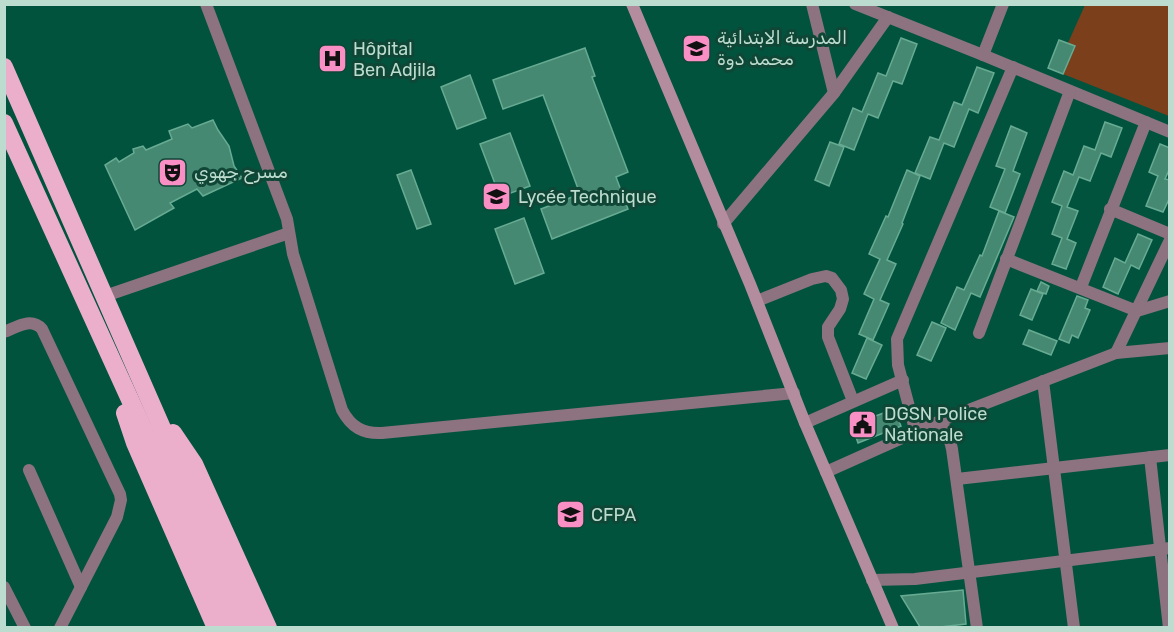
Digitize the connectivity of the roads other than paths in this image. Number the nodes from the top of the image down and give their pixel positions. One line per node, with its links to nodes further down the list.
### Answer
1 (206, 4): 17 (street)
2 (632, 4): 16 (street)
3 (812, 4): 11 (street)
4 (855, 4): 6 (street)
5 (1003, 4): 7 (street)
6 (888, 17): 7 (street); 11 (street)
7 (983, 55): 9 (street)
8 (4, 67): 23 (highway)
9 (1013, 68): 10 (street); 32 (street)
10 (1070, 91): 12 (street); 21 (street)
11 (834, 93): 16 (street)
12 (1146, 122): 14 (street); 15 (street)
13 (4, 123): 31 (highway)
14 (1170, 132)
15 (1110, 209): 18 (street); 22 (street)
16 (723, 224): 24 (street)
17 (289, 233): 23 (street); 34 (street)
18 (1170, 234)
19 (1170, 240): 20 (street)
20 (1166, 254): 26 (street)
21 (1006, 259): 22 (street); 28 (street)
22 (1081, 287): 26 (street)
23 (105, 296): 35 (highway)
24 (757, 301): 34 (street); 36 (street)
25 (1170, 301): 26 (street)
26 (1137, 311): 30 (street)
27 (4, 332): 51 (street)
28 (979, 333)
29 (1170, 348): 30 (street)
30 (1116, 353): 33 (street)
31 (116, 370): 54 (highway); 55 (highway)
32 (903, 380): 36 (street); 39 (street)
33 (1043, 381): 37 (street); 42 (street)
34 (794, 393): 38 (street)
35 (147, 394): 56 (highway); 57 (highway)
36 (853, 401): 38 (street)
37 (940, 421): 39 (street); 45 (street)
38 (805, 423): 44 (street)
39 (916, 433): 44 (street)
40 (1170, 455): 41 (street)
41 (1150, 457): 42 (street); 46 (street)
42 (1053, 467): 45 (street); 47 (street)
43 (29, 470): 51 (street)
44 (826, 472): 49 (street)
45 (957, 479): 48 (street)
46 (1165, 549): 47 (street); 61 (street)
47 (1066, 562): 48 (street); 60 (street)
48 (970, 573): 49 (street); 59 (street)
49 (872, 580): 58 (street)
50 (4, 587): 52 (street)
51 (81, 587): 53 (street)
52 (25, 627)
53 (60, 627)
54 (216, 627)
55 (234, 627)
56 (253, 627)
57 (268, 627)
58 (893, 627)
59 (977, 627)
60 (1074, 627)
61 (1169, 627)

